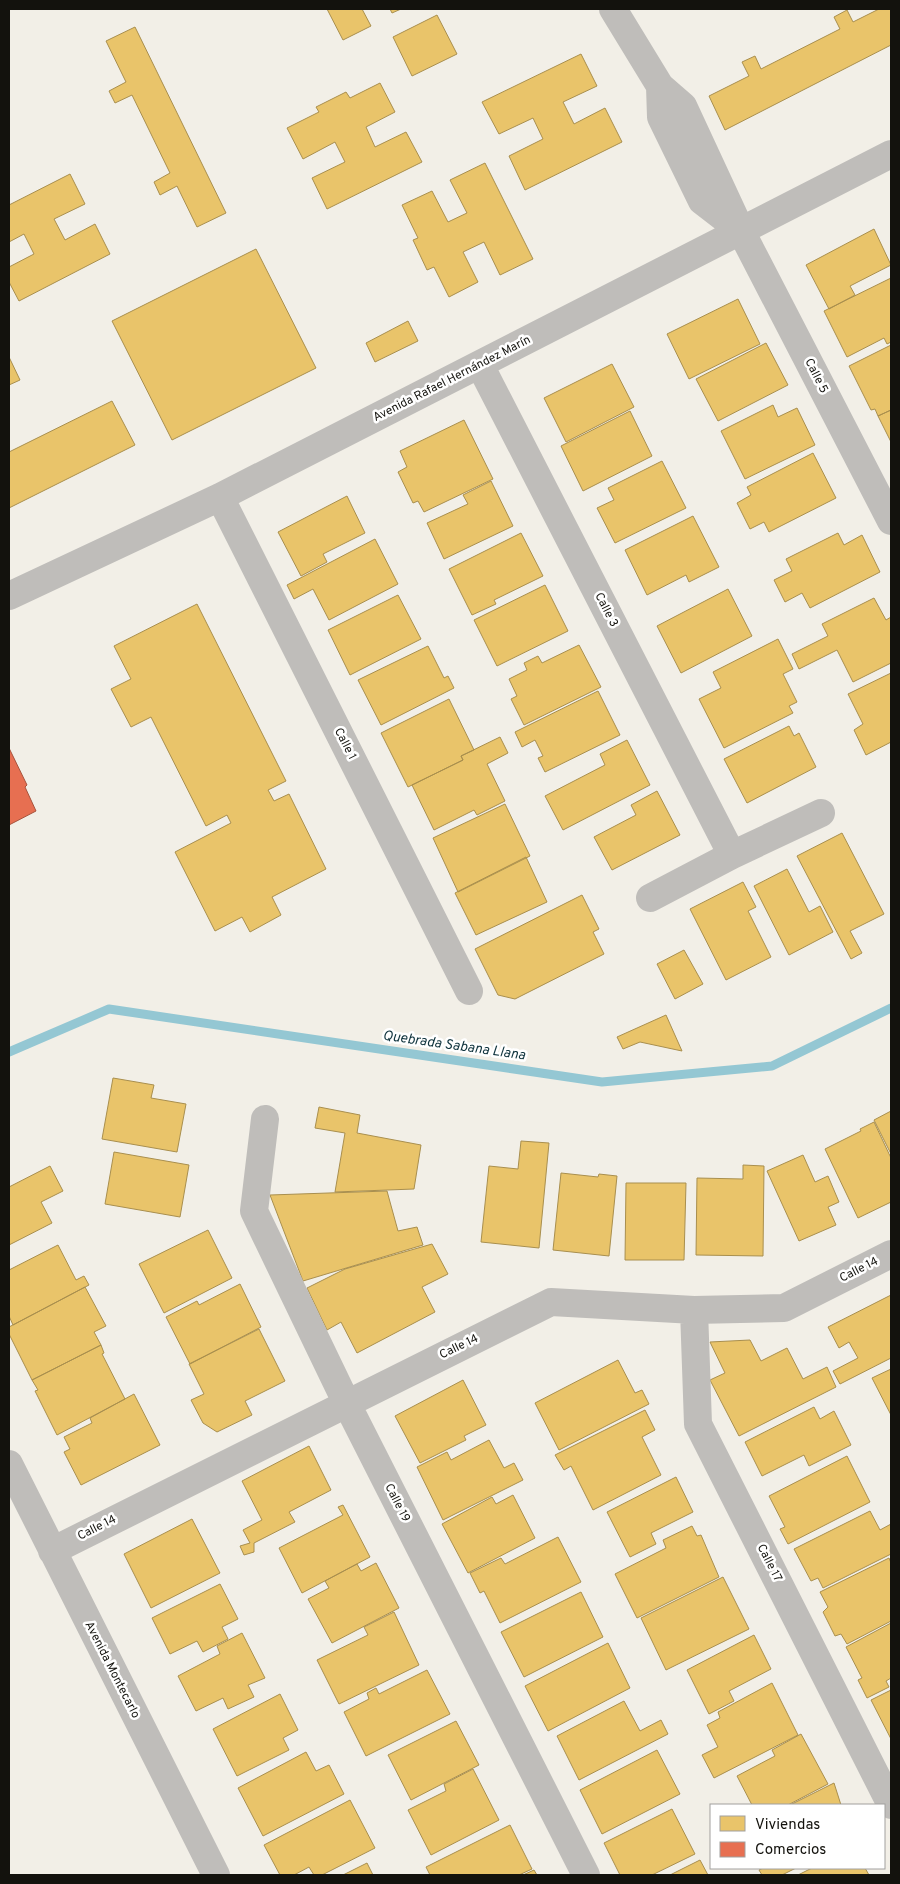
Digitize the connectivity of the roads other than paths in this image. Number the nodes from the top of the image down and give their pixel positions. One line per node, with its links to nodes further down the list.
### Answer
1 (613, 9): 3 (street, Calle 5)
2 (891, 154): 3 (street, Avenida Rafael Hernández Marín)
3 (741, 231): 4 (street, Avenida Rafael Hernández Marín); 6 (street, Calle 5)
4 (480, 365): 5 (street, Avenida Rafael Hernández Marín); 9 (street, Calle 3)
5 (220, 498): 7 (street, Avenida Rafael Hernández Marín); 11 (street, Calle 1)
6 (891, 521)
7 (9, 596)
8 (821, 813): 9 (street)
9 (732, 855): 10 (street)
10 (650, 898)
11 (469, 991)
12 (265, 1119): 15 (street, Calle 19)
13 (891, 1254): 14 (street, Calle 14)
14 (694, 1310): 15 (street, Calle 14); 18 (street, Calle 17)
15 (346, 1402): 17 (street, Calle 14); 20 (street, Calle 19)
16 (9, 1464): 17 (street, Avenida Montecarlo)
17 (52, 1551): 19 (street, Avenida Montecarlo)
18 (891, 1805)
19 (216, 1875)
20 (586, 1875)

